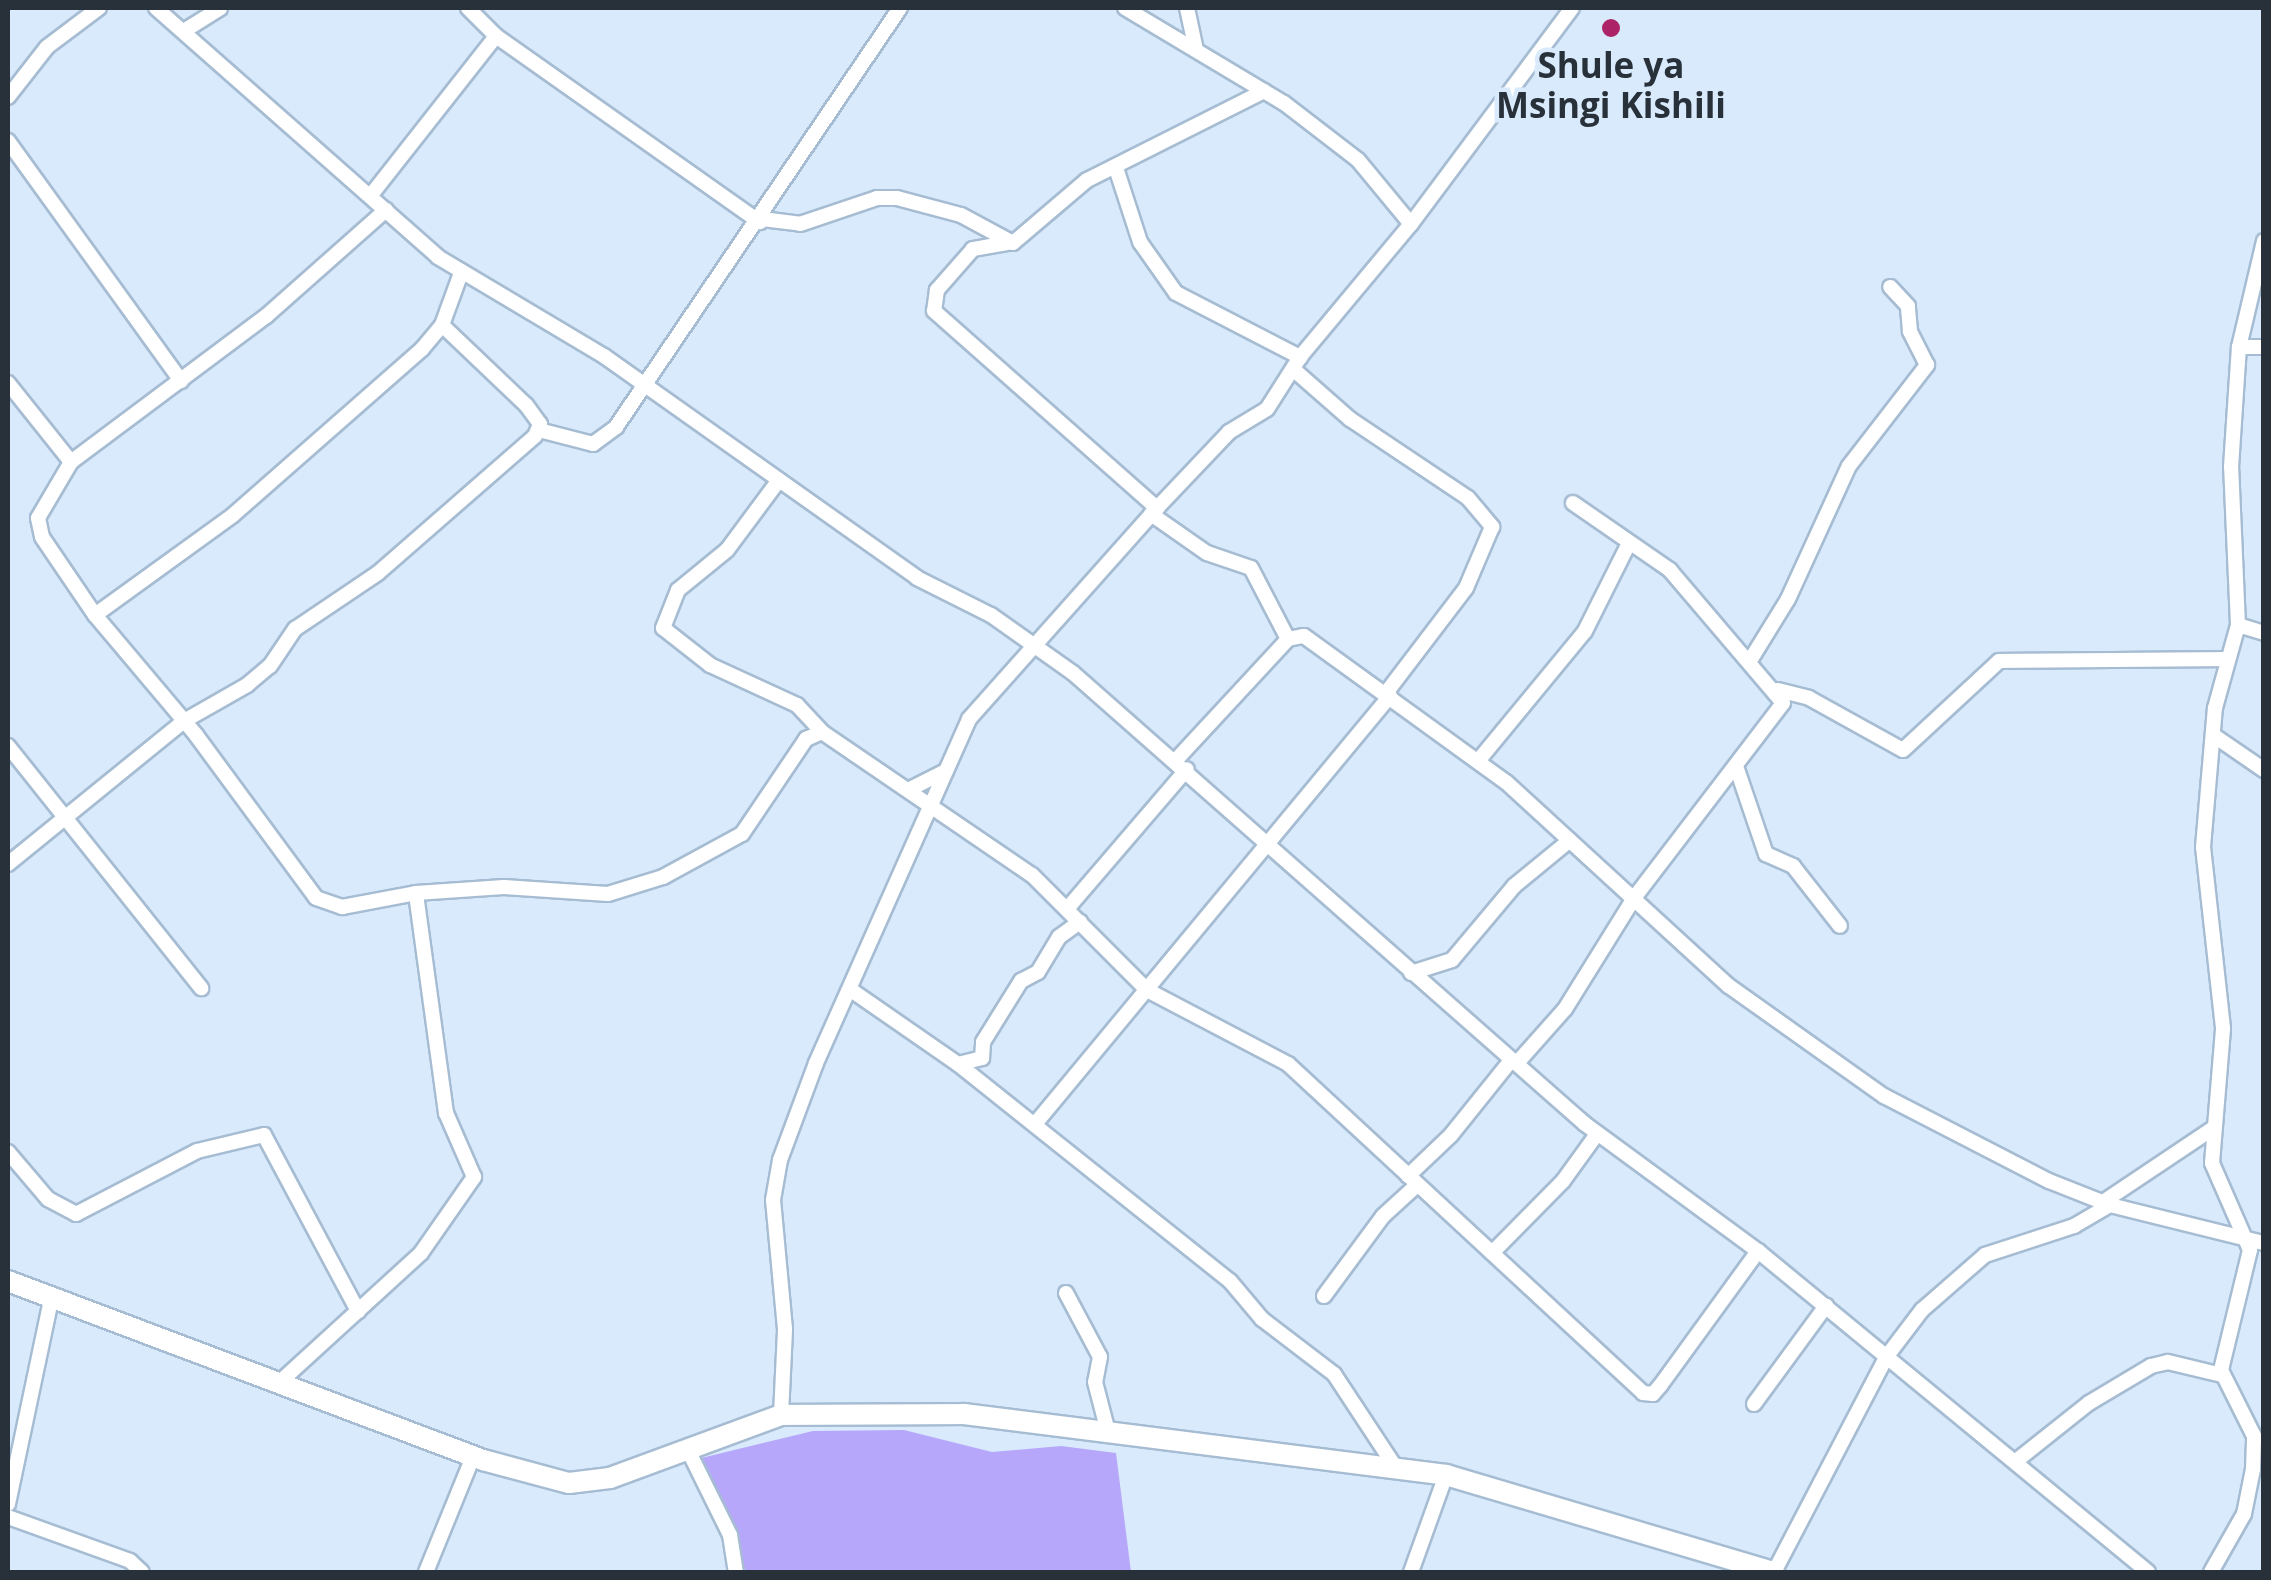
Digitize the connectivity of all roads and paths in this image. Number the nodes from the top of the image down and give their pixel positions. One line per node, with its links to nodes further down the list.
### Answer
1 (99, 8): 13 (street)
2 (156, 8): 9 (street)
3 (220, 8): 9 (street)
4 (468, 8): 10 (street)
5 (900, 8): 18 (street)
6 (1125, 8): 11 (street)
7 (1187, 8): 11 (street)
8 (1572, 8): 19 (street)
9 (186, 29): 16 (street)
10 (496, 36): 16 (street); 18 (street)
11 (1196, 50): 12 (street)
12 (1264, 91): 15 (street); 19 (street)
13 (8, 97)
14 (8, 141): 28 (street)
15 (1116, 168): 21 (street); 27 (street)
16 (371, 195): 17 (street)
17 (386, 210): 22 (street); 28 (street)
18 (761, 220): 21 (street); 30 (street)
19 (1411, 224): 27 (street)
20 (2264, 240): 25 (street)
21 (1008, 243): 35 (street)
22 (461, 272): 24 (street); 30 (street)
23 (1890, 286): 42 (street)
24 (442, 325): 31 (street); 37 (street)
25 (2239, 347): 26 (street); 38 (street)
26 (2264, 347)
27 (1296, 363): 35 (street); 45 (street)
28 (181, 381): 32 (street)
29 (8, 382): 32 (street)
30 (645, 387): 31 (street); 33 (street)
31 (539, 430): 46 (street)
32 (71, 462): 37 (street)
33 (779, 480): 41 (street); 47 (street)
34 (1573, 504): 36 (street)
35 (1154, 511): 40 (street); 41 (street)
36 (1629, 544): 42 (street); 50 (street)
37 (94, 615): 46 (street)
38 (2238, 625): 39 (street); 43 (street)
39 (2264, 633)
40 (1288, 639): 45 (street); 51 (street)
41 (1034, 643): 51 (street); 53 (street)
42 (1751, 659): 44 (street)
43 (2226, 660): 44 (street); 48 (street)
44 (1778, 690): 52 (street)
45 (1388, 694): 50 (street); 58 (street)
46 (184, 721): 57 (street); 61 (street)
47 (822, 732): 55 (street); 61 (street)
48 (2213, 735): 54 (street); 73 (street)
49 (8, 746): 57 (street)
50 (1478, 761): 59 (street)
51 (1182, 765): 58 (street); 63 (street)
52 (1736, 769): 62 (street); 65 (street)
53 (946, 770): 55 (street); 56 (street)
54 (2264, 770)
55 (910, 790): 56 (street)
56 (930, 806): 63 (street); 68 (street)
57 (64, 817): 60 (street); 67 (street)
58 (1267, 840): 66 (street); 69 (street)
59 (1570, 840): 62 (street); 66 (street)
60 (8, 864)
61 (416, 893): 87 (street)
62 (1634, 898): 70 (street); 77 (street)
63 (1067, 909): 64 (street)
64 (1080, 922): 69 (street); 71 (street)
65 (1840, 926)
66 (1411, 973): 70 (street)
67 (201, 988)
68 (851, 990): 71 (street); 92 (street)
69 (1147, 990): 72 (street); 76 (street)
70 (1514, 1061): 74 (street); 76 (street)
71 (958, 1064): 72 (street)
72 (1035, 1124): 98 (street)
73 (2212, 1129): 77 (street); 78 (street)
74 (1597, 1134): 80 (street); 81 (street)
75 (8, 1152): 87 (street)
76 (1413, 1180): 81 (street); 85 (street)
77 (2106, 1204): 78 (street); 88 (street)
78 (2247, 1238): 79 (street); 89 (street)
79 (2264, 1243)
80 (1758, 1251): 81 (street); 86 (street)
81 (1492, 1254)
82 (8, 1281): 84 (main road)
83 (1066, 1293): 93 (street)
84 (52, 1294): 90 (main road); 100 (street)
85 (1324, 1296)
86 (1826, 1306): 88 (street); 91 (street)
87 (358, 1311): 90 (street)
88 (1887, 1356): 97 (street); 107 (street)
89 (2222, 1375): 94 (street); 97 (street)
90 (281, 1381): 96 (main road)
91 (1754, 1404)
92 (780, 1415): 93 (main road); 95 (main road)
93 (1108, 1432): 98 (main road)
94 (2259, 1433): 109 (street)
95 (688, 1450): 96 (main road); 105 (street)
96 (474, 1457): 104 (street)
97 (2016, 1461): 108 (street)
98 (1396, 1468): 99 (main road)
99 (1446, 1475): 102 (main road); 106 (street)
100 (8, 1504)
101 (8, 1517): 103 (street)
102 (1740, 1569): 107 (main road)
103 (142, 1572)
104 (426, 1572)
105 (736, 1572)
106 (1411, 1572)
107 (1774, 1572)
108 (2148, 1572)
109 (2211, 1572)

